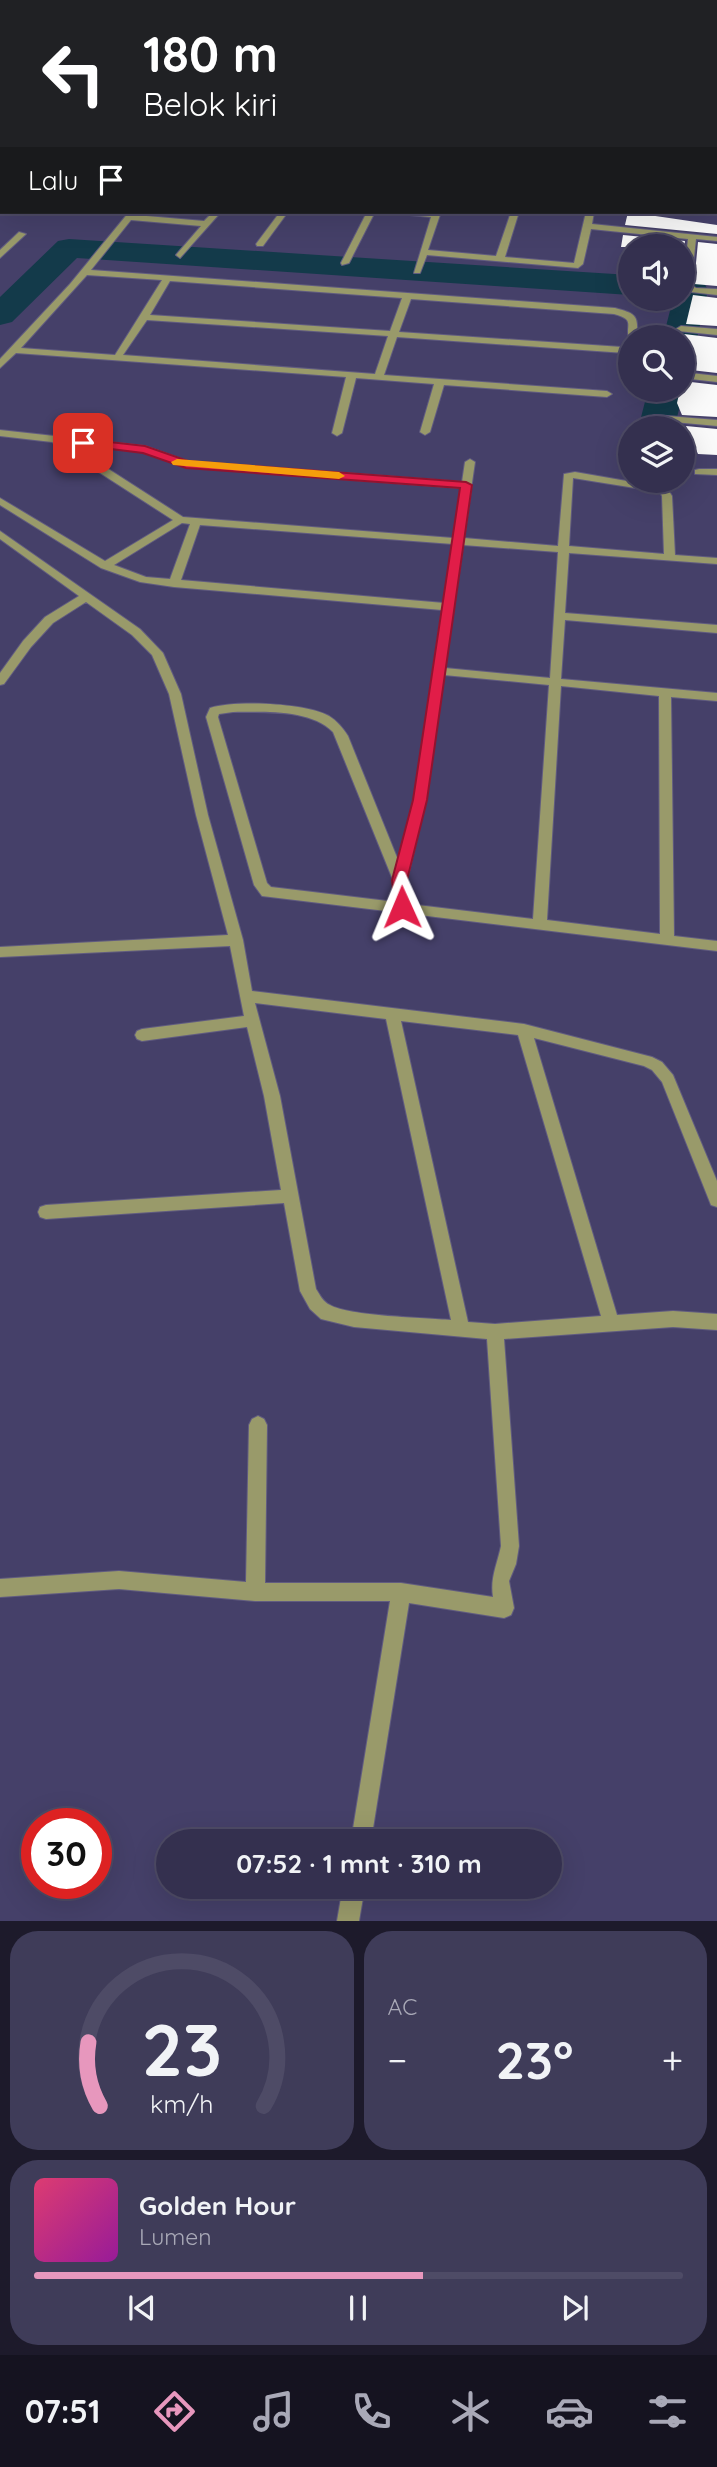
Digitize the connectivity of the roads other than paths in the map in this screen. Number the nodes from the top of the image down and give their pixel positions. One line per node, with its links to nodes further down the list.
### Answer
1 (131, 214): 8 (street); 22 (street)
2 (215, 214): 8 (street)
3 (282, 214): 15 (street)
4 (369, 214): 20 (street)
5 (437, 214): 16 (street)
6 (514, 214): 19 (street)
7 (589, 214): 9 (street)
8 (205, 223): 17 (street)
9 (586, 226): 10 (street); 19 (street)
10 (657, 233): 12 (street)
11 (22, 234): 18 (street)
12 (666, 234)
13 (695, 237): 14 (street)
14 (717, 239)
15 (260, 244)
16 (424, 252): 19 (street); 21 (street)
17 (180, 255)
18 (0, 256)
19 (500, 258)
20 (345, 264)
21 (417, 271)
22 (85, 272): 23 (street); 32 (street)
23 (167, 279): 26 (street); 27 (street)
24 (695, 290): 25 (street)
25 (717, 292)
26 (407, 297): 28 (street); 31 (street)
27 (144, 317): 31 (street); 34 (street)
28 (633, 325)
29 (695, 330): 30 (street)
30 (717, 332)
31 (394, 335): 33 (street); 37 (street)
32 (14, 350): 34 (street); 35 (street)
33 (618, 350)
34 (117, 358): 36 (street)
35 (0, 365)
36 (352, 374): 37 (street); 46 (street)
37 (379, 376): 40 (street)
38 (695, 376): 39 (street)
39 (717, 379)
40 (440, 381): 41 (street); 44 (street)
41 (607, 394)
42 (695, 421): 43 (street)
43 (717, 423)
44 (425, 432)
45 (0, 433): 47 (street)
46 (337, 433)
47 (56, 440): 51 (street); 53 (street)
48 (470, 462): 51 (street)
49 (699, 472): 50 (street)
50 (717, 472)
51 (466, 485): 56 (street)
52 (0, 501): 60 (street)
53 (180, 520): 54 (street); 60 (street)
54 (196, 522): 56 (street); 61 (street)
55 (0, 534): 62 (street)
56 (458, 543): 57 (street); 63 (street)
57 (561, 550): 58 (street); 58 (street); 64 (street)
58 (670, 558): 59 (street)
59 (717, 561)
60 (105, 566): 61 (street)
61 (174, 584): 63 (street)
62 (86, 597): 67 (street); 74 (street)
63 (448, 607): 66 (street)
64 (559, 616): 65 (street); 68 (street)
65 (717, 629)
66 (438, 671): 68 (street); 71 (street)
67 (0, 681)
68 (554, 682): 69 (street); 73 (street)
69 (665, 692): 70 (street); 75 (street)
70 (717, 697)
71 (400, 880): 72 (street); 72 (street)
72 (402, 907): 73 (street)
73 (540, 924): 75 (street)
74 (236, 940): 77 (street); 78 (street)
75 (667, 940): 76 (street)
76 (717, 946)
77 (0, 952)
78 (246, 996): 79 (street); 80 (street)
79 (392, 1013): 81 (street); 88 (street)
80 (252, 1021): 82 (street); 83 (street)
81 (524, 1030): 84 (street); 87 (street)
82 (142, 1035)
83 (291, 1196): 85 (street); 88 (street)
84 (717, 1200)
85 (46, 1212)
86 (717, 1322): 87 (street)
87 (611, 1323): 89 (street)
88 (461, 1329): 89 (street)
89 (495, 1332): 93 (street)
90 (258, 1425): 92 (street)
91 (0, 1588): 92 (street)
92 (255, 1592): 93 (street)
93 (401, 1592): 94 (street)
94 (363, 1829)
95 (352, 1899): 96 (street)
96 (348, 1921)

